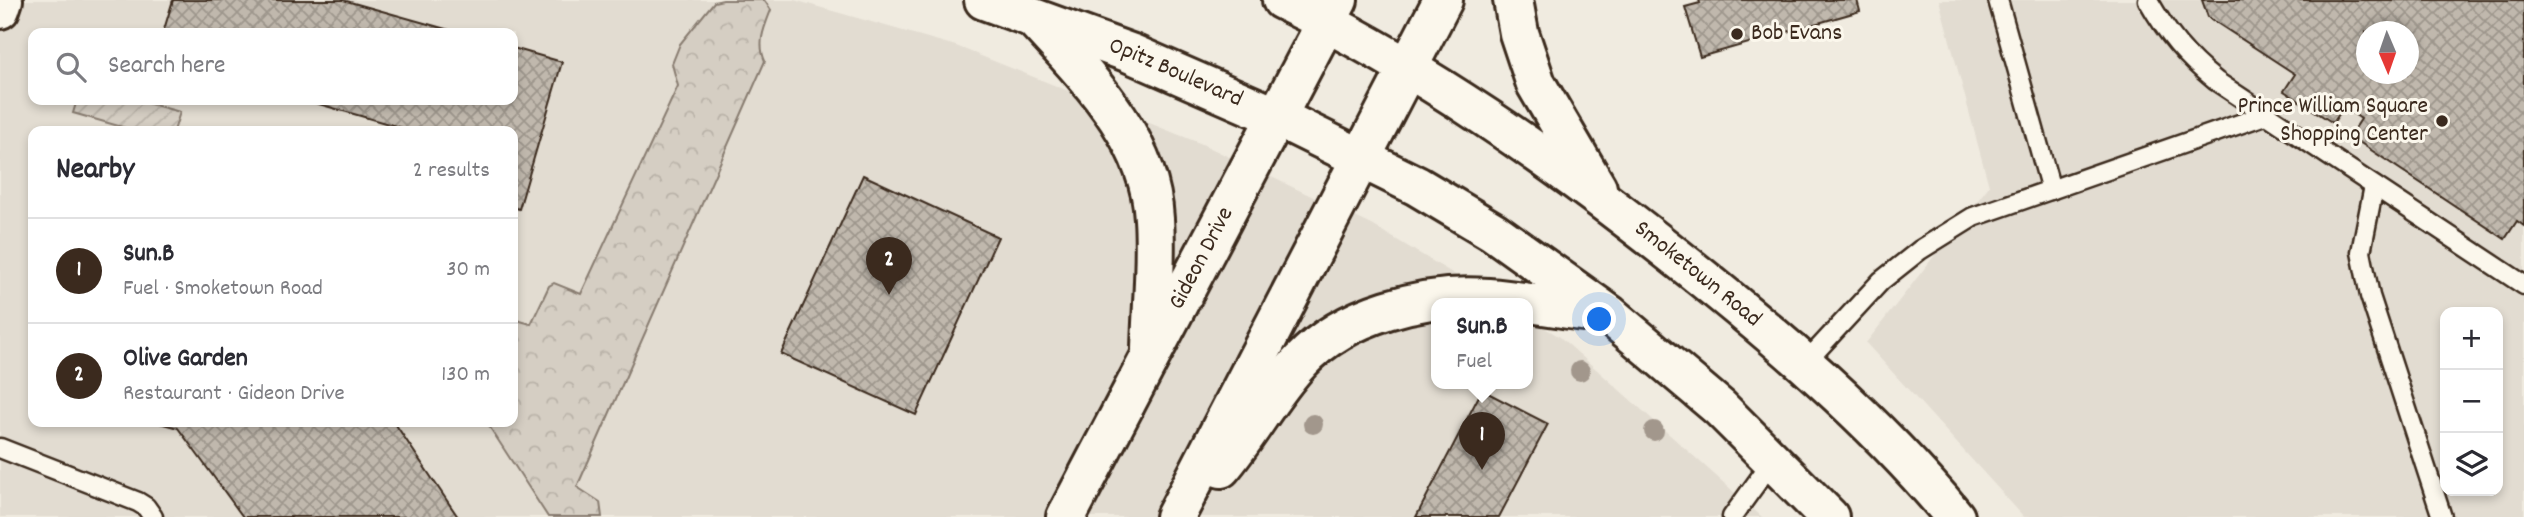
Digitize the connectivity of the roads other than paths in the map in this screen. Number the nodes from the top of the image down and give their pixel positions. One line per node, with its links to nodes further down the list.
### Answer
1 (3, 0): 8 (main road)
2 (984, 0): 10 (main road, Opitz Boulevard)
3 (1282, 0): 9 (main road)
4 (1443, 0): 11 (main road)
5 (1513, 0): 17 (main road)
6 (1998, 0): 16 (lane)
7 (2148, 0): 12 (lane)
8 (0, 9)
9 (1333, 11): 11 (main road); 13 (main road, Gideon Drive)
10 (1031, 16): 13 (main road, Opitz Boulevard); 22 (main road)
11 (1409, 67): 14 (main road); 17 (main road, Smoketown Road)
12 (2268, 114): 15 (lane); 16 (lane)
13 (1277, 117): 14 (main road, Opitz Boulevard); 22 (main road, Gideon Drive)
14 (1362, 158): 21 (main road); 26 (main road)
15 (2374, 186): 18 (lane); 32 (lane)
16 (2050, 190): 23 (lane)
17 (1603, 199): 23 (main road, Smoketown Road)
18 (2524, 285)
19 (1431, 301): 26 (main road)
20 (1533, 304): 21 (main road)
21 (1610, 315): 25 (main road)
22 (1151, 357): 28 (main road, Gideon Drive)
23 (1805, 363): 31 (main road, Smoketown Road)
24 (0, 448): 27 (lane)
25 (1773, 460): 29 (lane); 30 (main road)
26 (1177, 513)
27 (153, 517)
28 (1066, 517)
29 (1732, 517)
30 (1829, 517)
31 (1955, 517)
32 (2442, 517)

